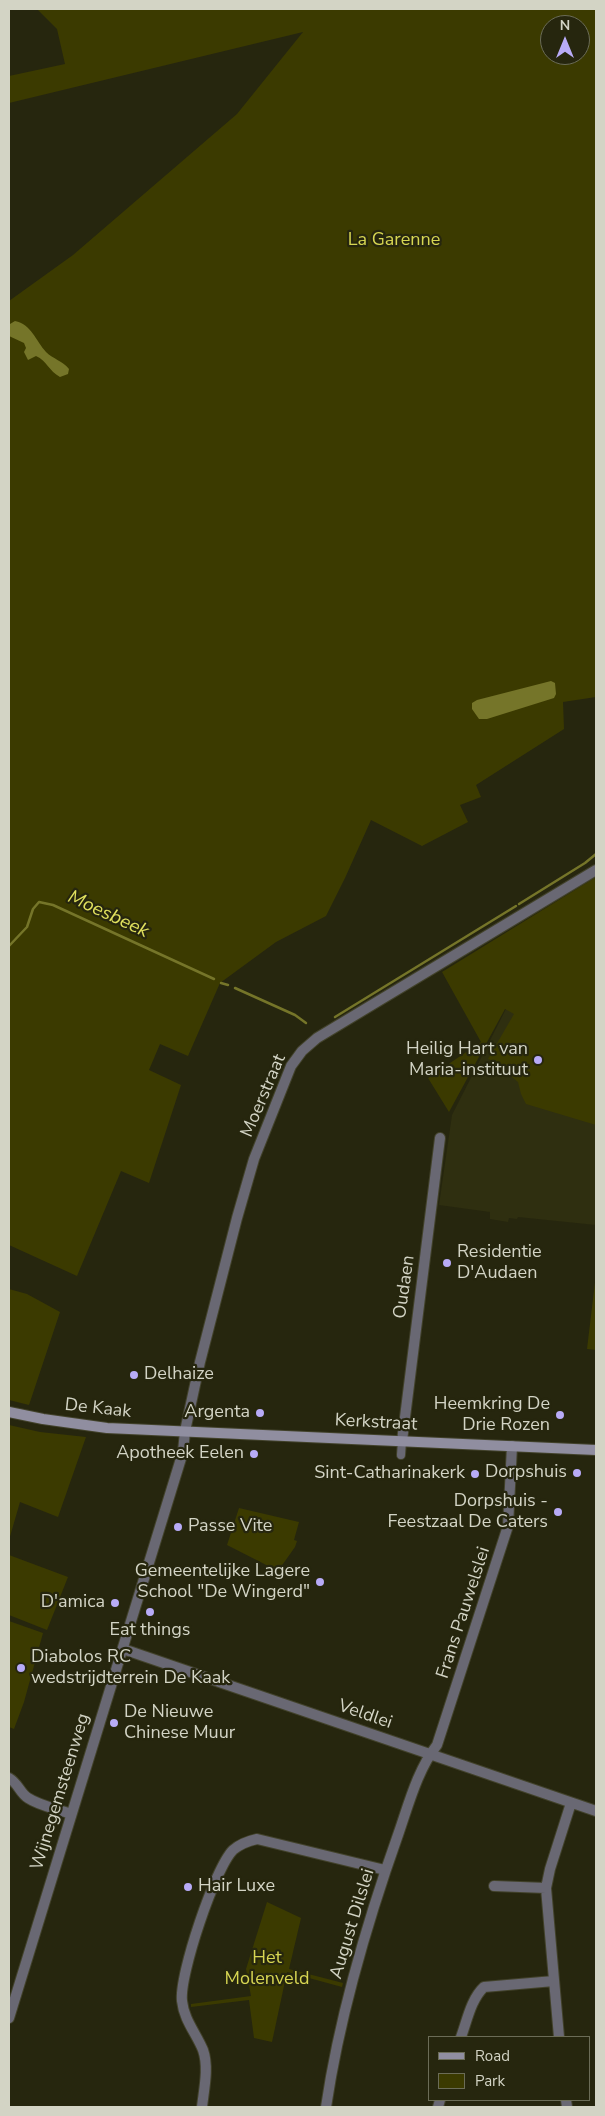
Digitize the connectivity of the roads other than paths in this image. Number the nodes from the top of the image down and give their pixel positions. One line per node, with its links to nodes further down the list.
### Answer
1 (596, 870): 4 (street, Moerstraat)
2 (440, 1138): 5 (street, Oudaen)
3 (9, 1412): 4 (main road, De Kaak)
4 (185, 1431): 5 (main road, Kerkstraat); 9 (street, Wijnegemsteenweg)
5 (402, 1441): 6 (main road, Kerkstraat); 8 (street)
6 (512, 1446): 7 (main road, Kerkstraat); 10 (street, Frans Pauwelslei)
7 (596, 1450)
8 (402, 1454)
9 (123, 1649): 10 (street, Veldlei); 14 (street, Wijnegemsteenweg)
10 (429, 1755): 12 (street, Veldlei); 15 (street, August Dilslei)
11 (9, 1778): 14 (street)
12 (571, 1803): 13 (street, Veldlei); 17 (street)
13 (596, 1811)
14 (71, 1814): 19 (street, Wijnegemsteenweg)
15 (385, 1870): 22 (street); 23 (street, August Dilslei)
16 (494, 1886): 17 (street)
17 (546, 1888): 18 (street)
18 (554, 1981): 20 (street); 21 (street)
19 (9, 2018)
20 (461, 2036)
21 (559, 2036)
22 (202, 2107)
23 (326, 2107)

